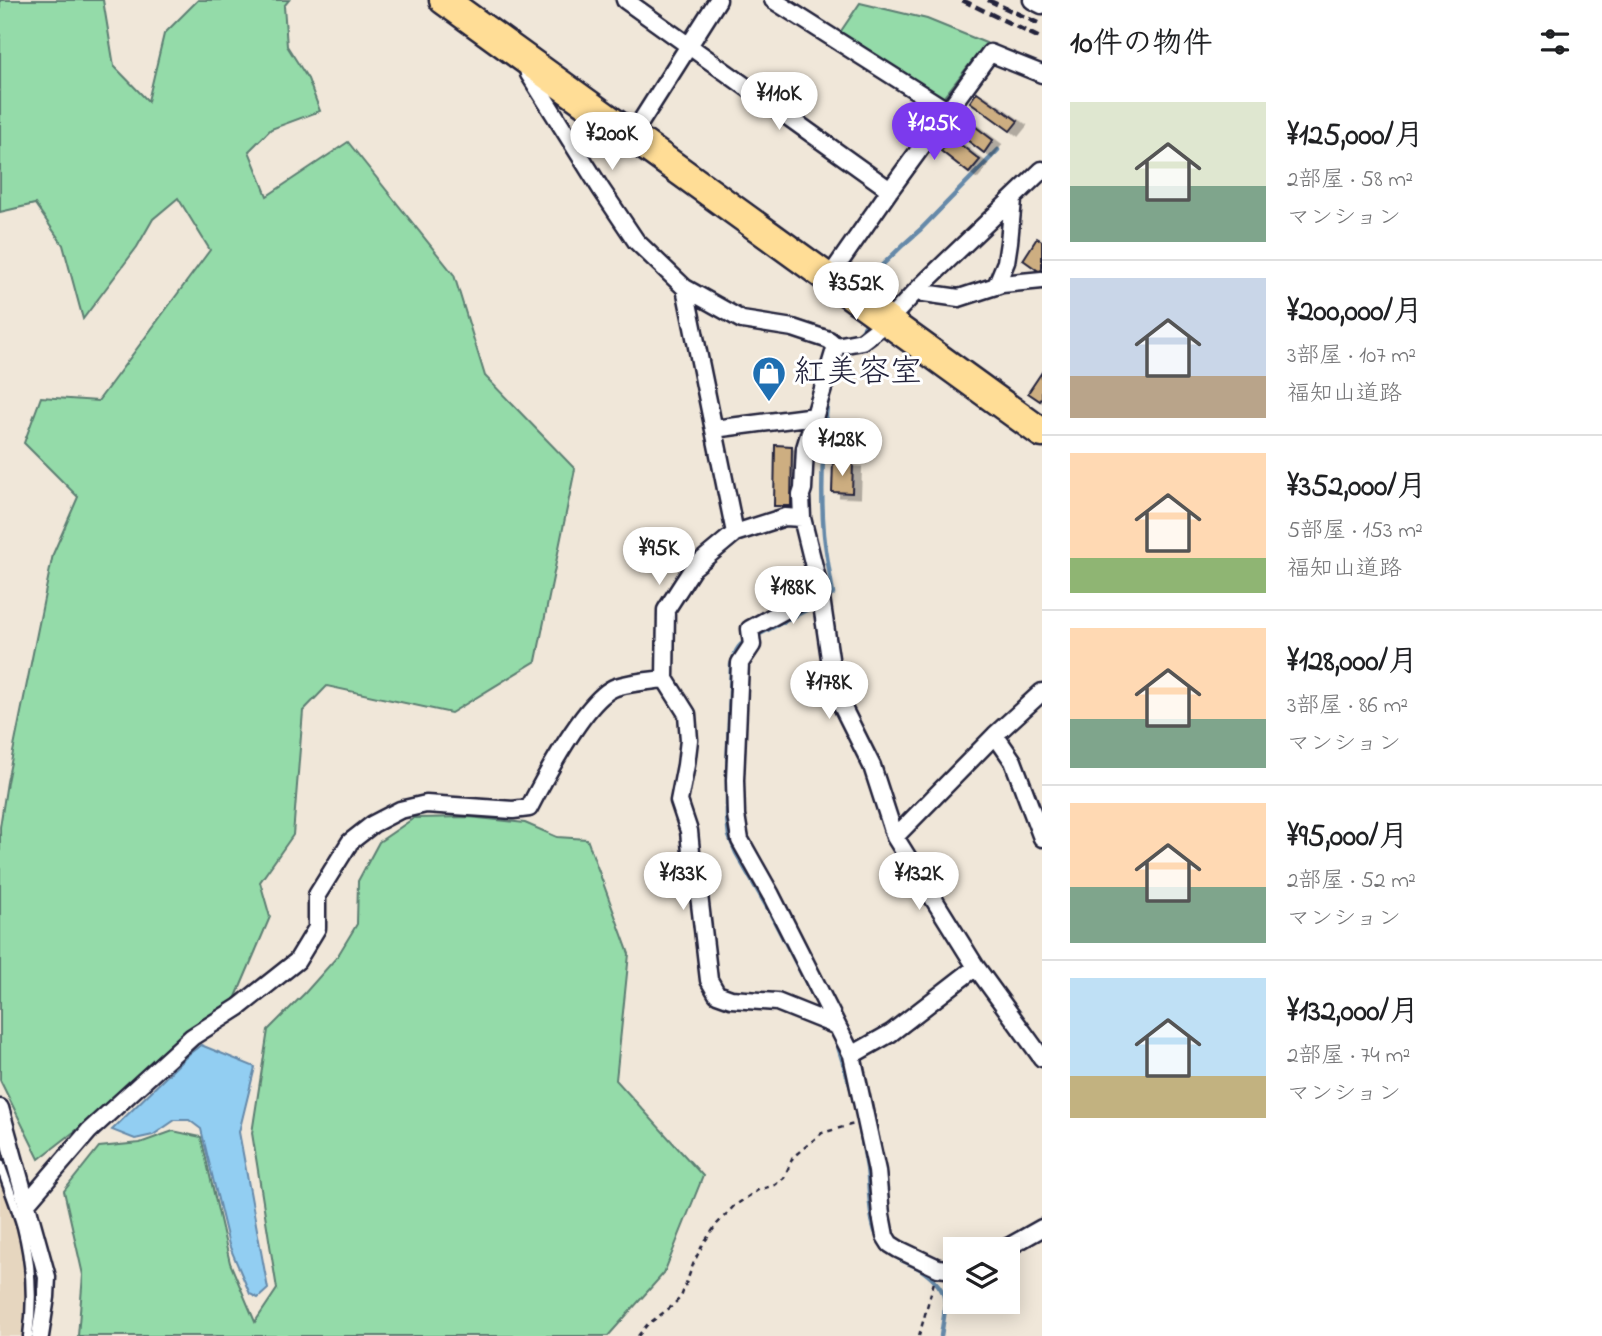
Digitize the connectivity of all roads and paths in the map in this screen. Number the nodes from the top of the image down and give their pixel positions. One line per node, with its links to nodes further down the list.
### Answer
1 (444, 0): 8 (highway)
2 (625, 0): 7 (street)
3 (718, 0): 7 (street)
4 (773, 0): 10 (street)
5 (1032, 0): 6 (street)
6 (1042, 5)
7 (690, 45): 11 (street); 13 (street)
8 (527, 59): 11 (highway); 18 (street)
9 (1042, 74): 10 (street)
10 (948, 111): 13 (street)
11 (631, 136): 15 (highway)
12 (1042, 170): 14 (street)
13 (890, 190): 15 (street)
14 (1013, 200): 17 (street); 19 (street)
15 (828, 279): 20 (highway)
16 (1042, 280): 17 (street)
17 (996, 286): 19 (street)
18 (685, 288): 21 (street); 23 (street)
19 (916, 292): 20 (street)
20 (887, 322): 21 (street); 24 (highway)
21 (835, 345): 22 (street)
22 (815, 416): 23 (street); 25 (street)
23 (714, 429): 26 (street)
24 (1042, 433)
25 (802, 518): 26 (street); 27 (street)
26 (735, 533): 28 (street)
27 (820, 591): 31 (street); 34 (street)
28 (664, 679): 34 (street); 40 (street)
29 (1042, 692): 30 (street)
30 (995, 735): 31 (street); 32 (street)
31 (895, 837): 33 (street)
32 (1042, 838)
33 (976, 967): 35 (street); 36 (street)
34 (837, 1026): 35 (street)
35 (852, 1055): 38 (street)
36 (1042, 1058)
37 (0, 1108): 40 (street)
38 (867, 1120): 43 (street); 47 (path)
39 (0, 1164): 45 (lane)
40 (27, 1203): 46 (street)
41 (1042, 1228): 42 (street)
42 (1020, 1240)
43 (937, 1268): 44 (street); 48 (path)
44 (943, 1269)
45 (28, 1336)
46 (40, 1336)
47 (638, 1336)
48 (919, 1336)

